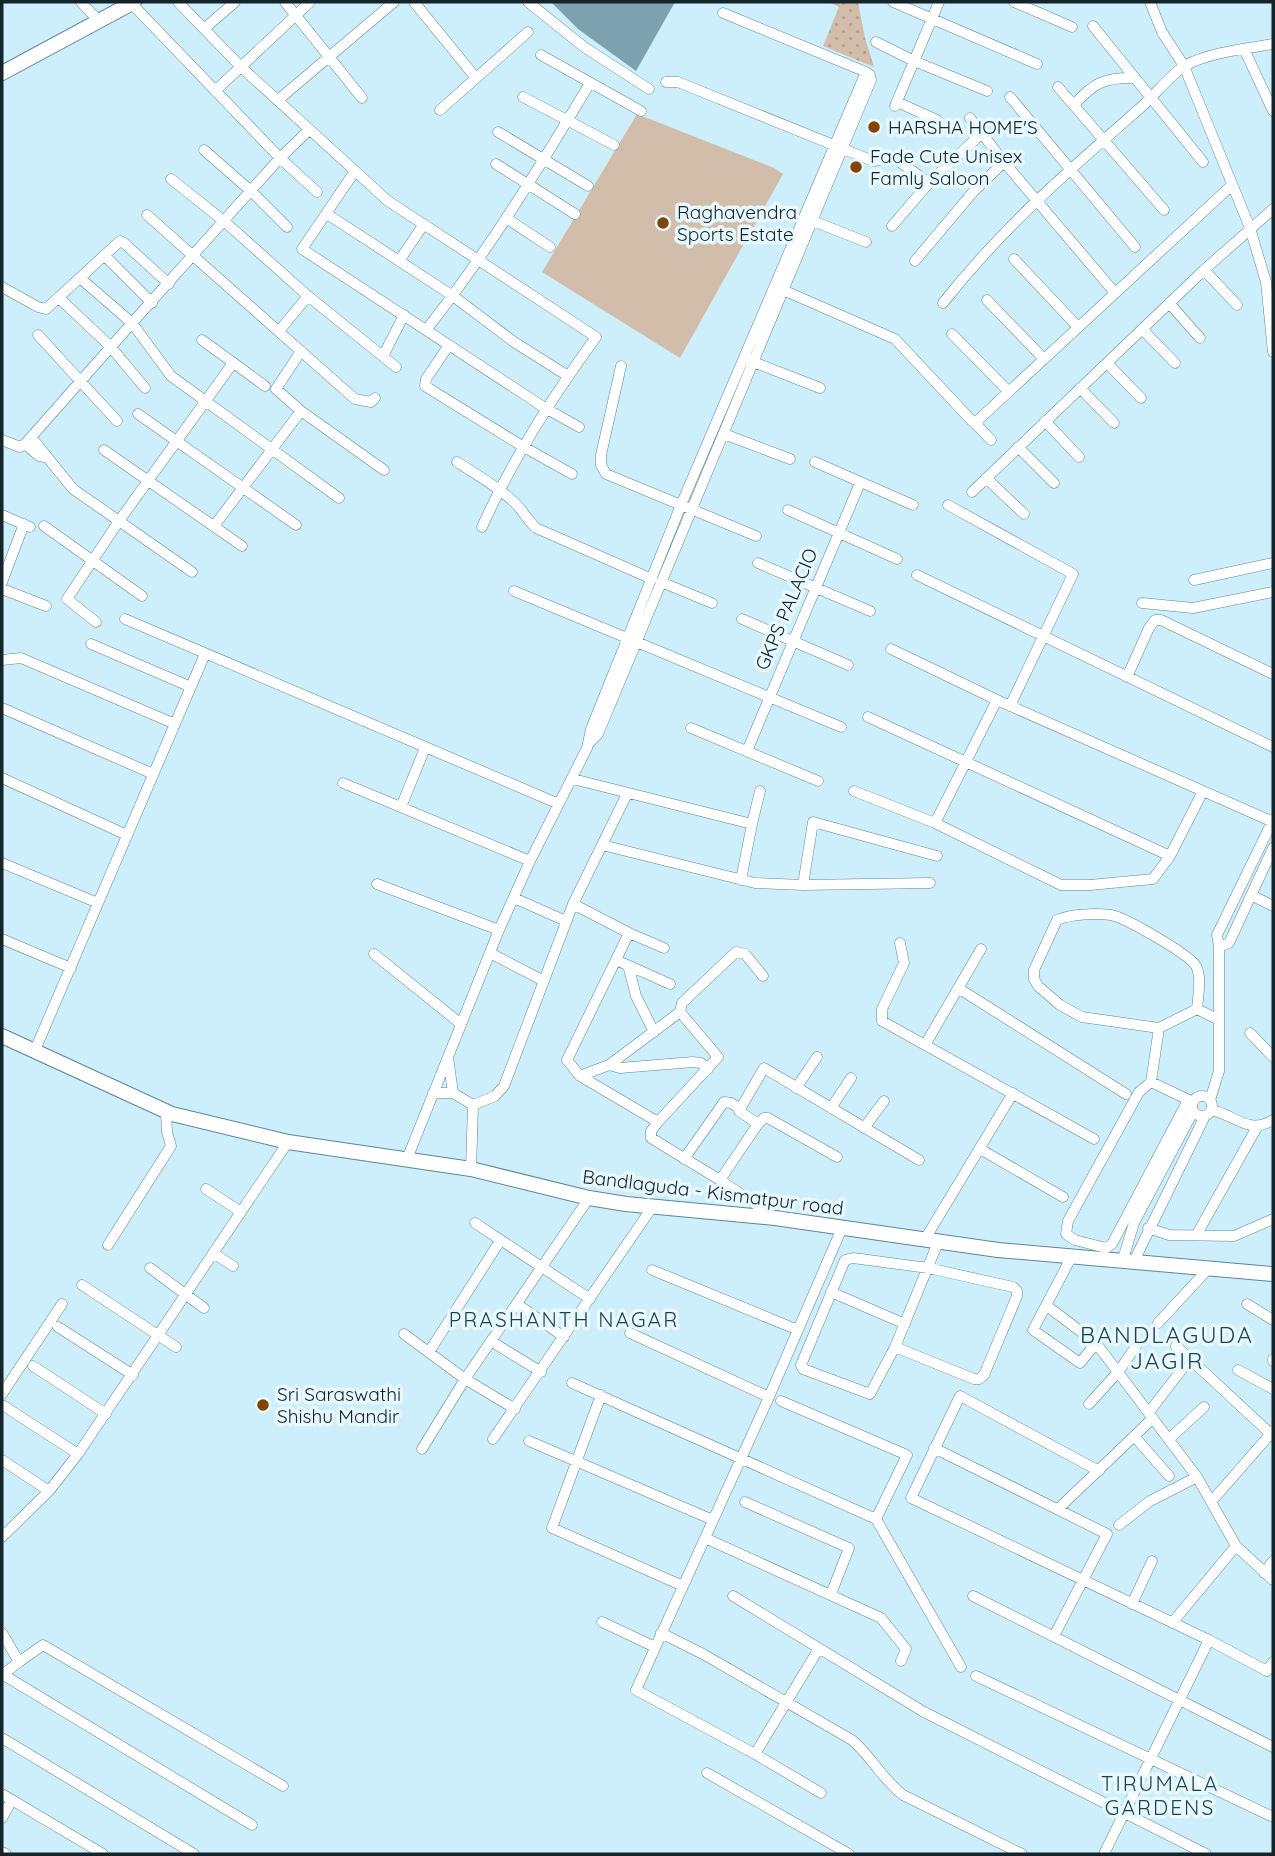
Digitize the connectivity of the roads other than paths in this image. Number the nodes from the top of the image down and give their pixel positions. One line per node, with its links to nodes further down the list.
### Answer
1 (81, 2): 17 (street)
2 (178, 2): 20 (street)
3 (235, 2): 20 (street)
4 (285, 2): 15 (street)
5 (310, 2): 15 (street)
6 (394, 2): 26 (street)
7 (414, 2): 32 (street)
8 (528, 2): 37 (street)
9 (893, 2): 16 (street)
10 (939, 2): 16 (street)
11 (1014, 2): 19 (street)
12 (1152, 2): 29 (street)
13 (132, 3): 17 (street); 38 (street)
14 (723, 13): 57 (street)
15 (295, 15): 26 (street); 30 (street)
16 (932, 19): 27 (street); 28 (street)
17 (99, 20): 31 (street)
18 (1093, 26): 33 (street)
19 (1072, 27)
20 (205, 28): 30 (street)
21 (528, 32): 32 (street)
22 (876, 42): 27 (street)
23 (1273, 44): 24 (street)
24 (1244, 49): 29 (street); 48 (street)
25 (541, 55): 35 (street)
26 (329, 57): 42 (street); 44 (street)
27 (914, 61): 39 (street); 51 (street)
28 (1037, 64)
29 (1184, 66): 43 (street); 69 (street)
30 (241, 67): 38 (street); 44 (street)
31 (2, 72)
32 (476, 78): 46 (street)
33 (1135, 78): 43 (street); 45 (street)
34 (666, 82): 57 (street)
35 (590, 83): 47 (street); 50 (street)
36 (1058, 87): 45 (street)
37 (649, 89)
38 (215, 91): 59 (street)
39 (987, 91)
40 (523, 97): 50 (street)
41 (1010, 97): 64 (street)
42 (362, 98)
43 (1151, 98): 55 (street); 62 (street)
44 (278, 100): 52 (street)
45 (1074, 105): 55 (street)
46 (440, 110)
47 (640, 111)
48 (1273, 111)
49 (970, 118): 54 (street)
50 (568, 120): 56 (street); 60 (street)
51 (937, 120)
52 (309, 130): 59 (street); 65 (street)
53 (498, 132): 60 (street)
54 (982, 133): 61 (street); 67 (street)
55 (1104, 139): 64 (street); 75 (street)
56 (614, 145)
57 (839, 146): 67 (street); 80 (street)
58 (204, 150): 71 (street)
59 (280, 158): 71 (street); 72 (street)
60 (544, 160): 68 (street); 70 (street)
61 (1004, 162): 73 (street); 94 (street)
62 (1203, 162)
63 (496, 164): 68 (street)
64 (1068, 169): 73 (street); 88 (street)
65 (355, 171): 76 (street); 82 (street)
66 (171, 179): 81 (street)
67 (929, 183): 83 (street)
68 (529, 184): 77 (street); 79 (street)
69 (1233, 185): 85 (street); 101 (street)
70 (589, 186)
71 (252, 192): 81 (street); 84 (street)
72 (317, 192)
73 (1035, 199): 101 (street); 107 (street)
74 (1273, 209): 85 (street)
75 (1164, 210)
76 (327, 214): 93 (street); 110 (street)
77 (575, 214)
78 (147, 215): 90 (street)
79 (506, 218): 87 (street); 91 (street)
80 (808, 219): 86 (street); 100 (street); 126 (street)
81 (225, 222): 90 (street); 102 (street)
82 (424, 224): 91 (street); 93 (street)
83 (892, 226)
84 (288, 227)
85 (1250, 228): 95 (street); 97 (street)
86 (866, 242)
87 (550, 247)
88 (1135, 247)
89 (105, 256): 96 (street); 98 (street); 106 (street)
90 (194, 256): 98 (street); 115 (street)
91 (477, 259): 103 (street); 132 (street)
92 (1014, 259): 112 (street)
93 (399, 261): 103 (street)
94 (915, 261)
95 (1203, 270): 108 (street); 109 (street)
96 (80, 278): 104 (street); 111 (street)
97 (1270, 279): 123 (street)
98 (169, 284): 106 (street)
99 (2, 287): 104 (street)
100 (783, 290): 126 (street); 147 (street)
101 (1115, 293): 112 (street)
102 (308, 296): 115 (street); 124 (street)
103 (453, 296): 114 (street); 132 (street)
104 (60, 298): 121 (street)
105 (988, 300): 125 (street)
106 (152, 303): 111 (street)
107 (943, 303)
108 (1169, 303): 113 (street); 118 (street)
109 (1237, 305)
110 (404, 315): 114 (street); 124 (street)
111 (132, 323): 121 (street); 141 (street)
112 (1078, 327): 125 (street)
113 (1142, 329): 128 (street); 129 (street)
114 (426, 330): 120 (street)
115 (279, 331): 122 (street)
116 (952, 334): 138 (street)
117 (38, 335): 133 (street)
118 (1200, 338)
119 (202, 340): 127 (street)
120 (449, 345): 142 (street); 155 (street)
121 (110, 346): 133 (street); 135 (street)
122 (301, 351): 139 (street); 143 (street)
123 (1273, 352)
124 (383, 356): 131 (street)
125 (1044, 359): 138 (street)
126 (748, 360): 136 (street); 150 (street); 175 (street)
127 (233, 363): 134 (street); 141 (street)
128 (1107, 363): 137 (street); 140 (street)
129 (1175, 363)
130 (621, 366): 175 (street)
131 (396, 367)
132 (568, 376): 142 (street)
133 (80, 379): 145 (street); 153 (street)
134 (265, 386)
135 (145, 388)
136 (820, 388)
137 (1080, 388): 146 (street); 148 (street)
138 (1008, 391): 147 (street)
139 (375, 398)
140 (1141, 398)
141 (205, 401): 154 (street); 158 (street)
142 (545, 408): 149 (street); 155 (street)
143 (301, 411): 158 (street); 163 (street)
144 (138, 414): 154 (street)
145 (117, 421)
146 (1045, 421): 156 (street); 159 (street)
147 (974, 422): 152 (street)
148 (1114, 423)
149 (579, 427)
150 (724, 434): 160 (street); 175 (street)
151 (2, 440): 153 (street)
152 (991, 440)
153 (28, 441): 179 (street)
154 (176, 441): 166 (street); 169 (street)
155 (522, 446): 164 (street); 170 (street)
156 (1018, 447): 165 (street); 168 (street)
157 (104, 450): 166 (street)
158 (273, 450): 169 (street); 172 (street)
159 (1079, 457)
160 (790, 459)
161 (815, 461): 167 (street)
162 (457, 463): 170 (street)
163 (384, 470)
164 (572, 474)
165 (986, 478): 171 (street); 177 (street)
166 (148, 480): 179 (street); 182 (street)
167 (860, 483): 173 (street); 184 (street, GKPS PALACIO)
168 (1054, 483)
169 (244, 489): 180 (street); 182 (street)
170 (499, 489): 183 (street); 193 (street)
171 (972, 492)
172 (340, 498)
173 (913, 505)
174 (948, 505): 208 (street)
175 (686, 507): 185 (street); 193 (street)
176 (789, 510): 184 (street)
177 (1024, 514)
178 (2, 515): 195 (street)
179 (119, 521): 188 (street); 191 (street)
180 (296, 525)
181 (44, 526): 188 (street)
182 (214, 526): 186 (street)
183 (482, 527)
184 (839, 531): 187 (street); 196 (street, GKPS PALACIO)
185 (756, 536)
186 (242, 546)
187 (897, 559)
188 (92, 561): 200 (street); 207 (street)
189 (758, 563): 196 (street)
190 (1273, 563): 194 (street)
191 (192, 572)
192 (917, 575): 208 (street)
193 (657, 580): 201 (street); 209 (street)
194 (1194, 580)
195 (2, 582)
196 (815, 587): 204 (street); 210 (street, GKPS PALACIO)
197 (2, 589): 203 (street)
198 (514, 591): 209 (street)
199 (1273, 592): 202 (street)
200 (142, 596)
201 (712, 603)
202 (1142, 603)
203 (46, 606)
204 (870, 611)
205 (125, 619): 213 (street)
206 (742, 619): 210 (street)
207 (96, 622)
208 (1045, 637): 217 (street); 221 (street)
209 (632, 640): 219 (street); 233 (street)
210 (792, 641): 215 (street); 219 (street, GKPS PALACIO)
211 (91, 644): 218 (street)
212 (891, 649): 220 (street)
213 (205, 654): 218 (street); 228 (street)
214 (2, 660): 224 (street)
215 (848, 665)
216 (1273, 674): 217 (street)
217 (1127, 677): 227 (street)
218 (191, 687): 224 (street)
219 (768, 697): 225 (street); 229 (street, GKPS PALACIO)
220 (997, 700): 221 (street); 230 (street)
221 (1010, 706): 237 (street)
222 (2, 708): 231 (street)
223 (868, 717): 230 (street)
224 (175, 724): 231 (street)
225 (841, 727)
226 (691, 728): 229 (street)
227 (1273, 747)
228 (425, 748): 240 (street); 241 (street)
229 (747, 751): 234 (street)
230 (967, 761): 243 (street); 249 (street)
231 (153, 774): 245 (street)
232 (2, 778): 245 (street)
233 (573, 779): 239 (street); 240 (street)
234 (818, 780)
235 (343, 783): 241 (street)
236 (854, 791): 243 (street)
237 (1203, 791): 242 (street); 249 (street)
238 (760, 792): 244 (street)
239 (627, 793): 244 (street); 246 (street)
240 (559, 804): 250 (street)
241 (401, 807): 250 (street)
242 (1273, 821): 266 (street)
243 (935, 823): 249 (street)
244 (752, 824): 252 (street)
245 (127, 835): 258 (street)
246 (603, 845): 252 (street); 259 (street)
247 (1273, 848): 256 (street)
248 (937, 856): 255 (street)
249 (1170, 856)
250 (530, 861): 257 (street)
251 (2, 863): 258 (street)
252 (741, 880): 255 (street)
253 (930, 883): 255 (street)
254 (377, 884): 262 (street)
255 (803, 885)
256 (1251, 895): 260 (street); 266 (street)
257 (514, 898): 261 (street); 262 (street)
258 (98, 903): 273 (street)
259 (573, 904): 261 (street); 263 (street)
260 (1273, 906)
261 (566, 921): 275 (street)
262 (499, 930): 269 (street)
263 (629, 933): 267 (street); 271 (street)
264 (2, 939): 273 (street)
265 (900, 943): 286 (street)
266 (1219, 947): 280 (street)
267 (664, 948)
268 (981, 949): 277 (street)
269 (490, 953): 275 (street); 281 (street)
270 (374, 954): 281 (street)
271 (616, 960): 272 (street); 293 (street)
272 (628, 965): 276 (street); 283 (street)
273 (71, 968): 287 (street)
274 (763, 976): 279 (street)
275 (544, 981): 302 (street)
276 (670, 984)
277 (958, 988): 286 (street); 300 (street)
278 (1197, 1009): 280 (street); 282 (street); 282 (street)
279 (680, 1012): 283 (street); 292 (street)
280 (1219, 1020): 306 (street)
281 (461, 1024): 288 (street)
282 (1159, 1028): 295 (street)
283 (654, 1032): 291 (street)
284 (1250, 1033): 290 (street)
285 (2, 1035): 287 (street, Bandlaguda - Kismatpur road)
286 (925, 1045): 299 (street)
287 (36, 1050): 307 (street, Bandlaguda - Kismatpur road)
288 (447, 1057): 297 (street); 298 (street)
289 (817, 1057): 296 (street)
290 (1273, 1057)
291 (609, 1065): 292 (street); 293 (street)
292 (708, 1069): 309 (street)
293 (580, 1076): 309 (street)
294 (851, 1078): 305 (street)
295 (1151, 1082): 303 (street); 303 (street)
296 (796, 1088): 304 (street); 305 (street)
297 (433, 1093): 298 (street); 317 (street)
298 (453, 1093): 302 (street)
299 (1013, 1093): 313 (street); 315 (street)
300 (1126, 1094)
301 (884, 1101): 312 (street)
302 (473, 1105): 320 (street)
303 (1191, 1105): 306 (street); 306 (street); 338 (street)
304 (739, 1108): 310 (street); 318 (street)
305 (831, 1108): 312 (street)
306 (1209, 1108): 311 (street); 331 (street)
307 (166, 1112): 314 (street, Bandlaguda - Kismatpur road); 335 (street)
308 (1273, 1120): 311 (street)
309 (658, 1122): 318 (street)
310 (758, 1124): 316 (street); 321 (street)
311 (1257, 1127): 332 (street)
312 (864, 1128): 319 (street)
313 (1094, 1139)
314 (288, 1142): 317 (street, Bandlaguda - Kismatpur road); 326 (street)
315 (980, 1149): 323 (street); 333 (street)
316 (837, 1157)
317 (407, 1159): 320 (street, Bandlaguda - Kismatpur road)
318 (684, 1159): 321 (street)
319 (919, 1160)
320 (471, 1169): 324 (street, Bandlaguda - Kismatpur road)
321 (720, 1180): 327 (street)
322 (206, 1189): 326 (street)
323 (1063, 1197)
324 (589, 1198): 325 (street, Bandlaguda - Kismatpur road); 340 (street)
325 (653, 1206): 327 (street, Bandlaguda - Kismatpur road); 349 (street)
326 (241, 1212): 336 (street)
327 (775, 1218): 330 (street, Bandlaguda - Kismatpur road)
328 (1273, 1219): 332 (street)
329 (475, 1223): 334 (street)
330 (842, 1228): 333 (street, Bandlaguda - Kismatpur road); 359 (street)
331 (1148, 1228): 332 (street); 338 (street)
332 (1196, 1234)
333 (932, 1240): 337 (street, Bandlaguda - Kismatpur road); 343 (street)
334 (500, 1241): 340 (street); 370 (street)
335 (107, 1244)
336 (213, 1253): 339 (street); 348 (street)
337 (1072, 1256): 338 (street, Bandlaguda - Kismatpur road); 353 (street)
338 (1128, 1260): 341 (street, Bandlaguda - Kismatpur road)
339 (233, 1266)
340 (542, 1267): 349 (street); 351 (street)
341 (1210, 1267): 345 (street, Bandlaguda - Kismatpur road); 356 (street)
342 (150, 1268): 348 (street)
343 (928, 1268): 347 (street); 357 (street); 369 (street)
344 (652, 1270): 359 (street)
345 (1273, 1274)
346 (82, 1285): 361 (street)
347 (831, 1292): 357 (street); 369 (street)
348 (185, 1294): 354 (street); 361 (street)
349 (590, 1300): 363 (street)
350 (62, 1304): 380 (street)
351 (517, 1304): 363 (street); 364 (street)
352 (1247, 1304): 355 (street)
353 (1047, 1306): 365 (street); 365 (street)
354 (204, 1308)
355 (1273, 1320)
356 (1158, 1323)
357 (905, 1324): 369 (street)
358 (58, 1327): 376 (street)
359 (798, 1330): 382 (street)
360 (630, 1333): 382 (street)
361 (158, 1334): 368 (street); 376 (street)
362 (404, 1334): 370 (street)
363 (564, 1337): 374 (street)
364 (491, 1341): 374 (street); 377 (street)
365 (1096, 1343): 375 (street)
366 (1139, 1343): 375 (street)
367 (1176, 1346): 371 (street)
368 (176, 1347)
369 (895, 1347)
370 (429, 1352): 377 (street)
371 (1190, 1359): 389 (street); 390 (street)
372 (33, 1366): 388 (street)
373 (1238, 1370): 379 (street)
374 (541, 1371): 387 (street)
375 (1119, 1371): 384 (street); 389 (street)
376 (133, 1375): 388 (street)
377 (466, 1379): 387 (street); 396 (street)
378 (572, 1383): 381 (street)
379 (1273, 1389)
380 (2, 1394)
381 (601, 1395): 398 (street); 399 (street)
382 (769, 1397): 398 (street)
383 (781, 1401): 408 (street)
384 (1089, 1404)
385 (4, 1406): 397 (street)
386 (1204, 1407): 393 (street)
387 (515, 1409): 392 (street)
388 (106, 1414): 397 (street)
389 (1151, 1415): 391 (street); 393 (street)
390 (1272, 1434): 406 (street)
391 (1134, 1436): 401 (street); 402 (street)
392 (493, 1439)
393 (1169, 1439): 403 (street)
394 (529, 1441): 399 (street)
395 (934, 1448): 401 (street); 407 (street); 417 (street)
396 (422, 1449)
397 (78, 1454): 404 (street)
398 (742, 1457): 408 (street); 409 (street)
399 (577, 1460): 409 (street); 418 (street)
400 (2, 1461): 404 (street)
401 (1099, 1471): 407 (street)
402 (1169, 1476)
403 (1197, 1477): 406 (street); 410 (street)
404 (49, 1491): 411 (street)
405 (745, 1502): 419 (street)
406 (1211, 1502): 413 (street)
407 (1058, 1509): 417 (street)
408 (876, 1519): 434 (street)
409 (713, 1520): 412 (street)
410 (1119, 1525)
411 (2, 1537)
412 (705, 1538): 418 (street); 419 (street)
413 (1236, 1546): 416 (street); 424 (street)
414 (1152, 1561): 422 (street)
415 (1273, 1561): 416 (street)
416 (1269, 1577)
417 (1081, 1580): 422 (street); 427 (street)
418 (683, 1586): 426 (street)
419 (831, 1594): 431 (street)
420 (733, 1596): 430 (street)
421 (973, 1596): 427 (street)
422 (1132, 1604): 424 (street)
423 (602, 1622): 429 (street)
424 (1172, 1623): 428 (street)
425 (2, 1633): 433 (street)
426 (661, 1633): 429 (street); 438 (street)
427 (1054, 1636): 437 (street)
428 (1209, 1640): 432 (street); 437 (street)
429 (655, 1647): 441 (street)
430 (818, 1650): 438 (street); 448 (street)
431 (901, 1661)
432 (1273, 1661)
433 (19, 1662): 435 (street); 444 (street)
434 (961, 1667)
435 (2, 1675): 451 (street)
436 (976, 1676): 442 (street)
437 (1179, 1698): 440 (street); 442 (street)
438 (787, 1703): 441 (street); 455 (street)
439 (2, 1738): 453 (street)
440 (1272, 1745)
441 (755, 1754): 445 (street)
442 (1150, 1758): 448 (street); 449 (street)
443 (707, 1773): 454 (street)
444 (283, 1786)
445 (821, 1793)
446 (2, 1794): 447 (street)
447 (12, 1800): 450 (street); 452 (street)
448 (1124, 1814): 456 (street); 457 (street)
449 (1273, 1817)
450 (2, 1818)
451 (252, 1825)
452 (103, 1854)
453 (194, 1854)
454 (849, 1854)
455 (1022, 1854)
456 (1104, 1854)
457 (1206, 1854)

